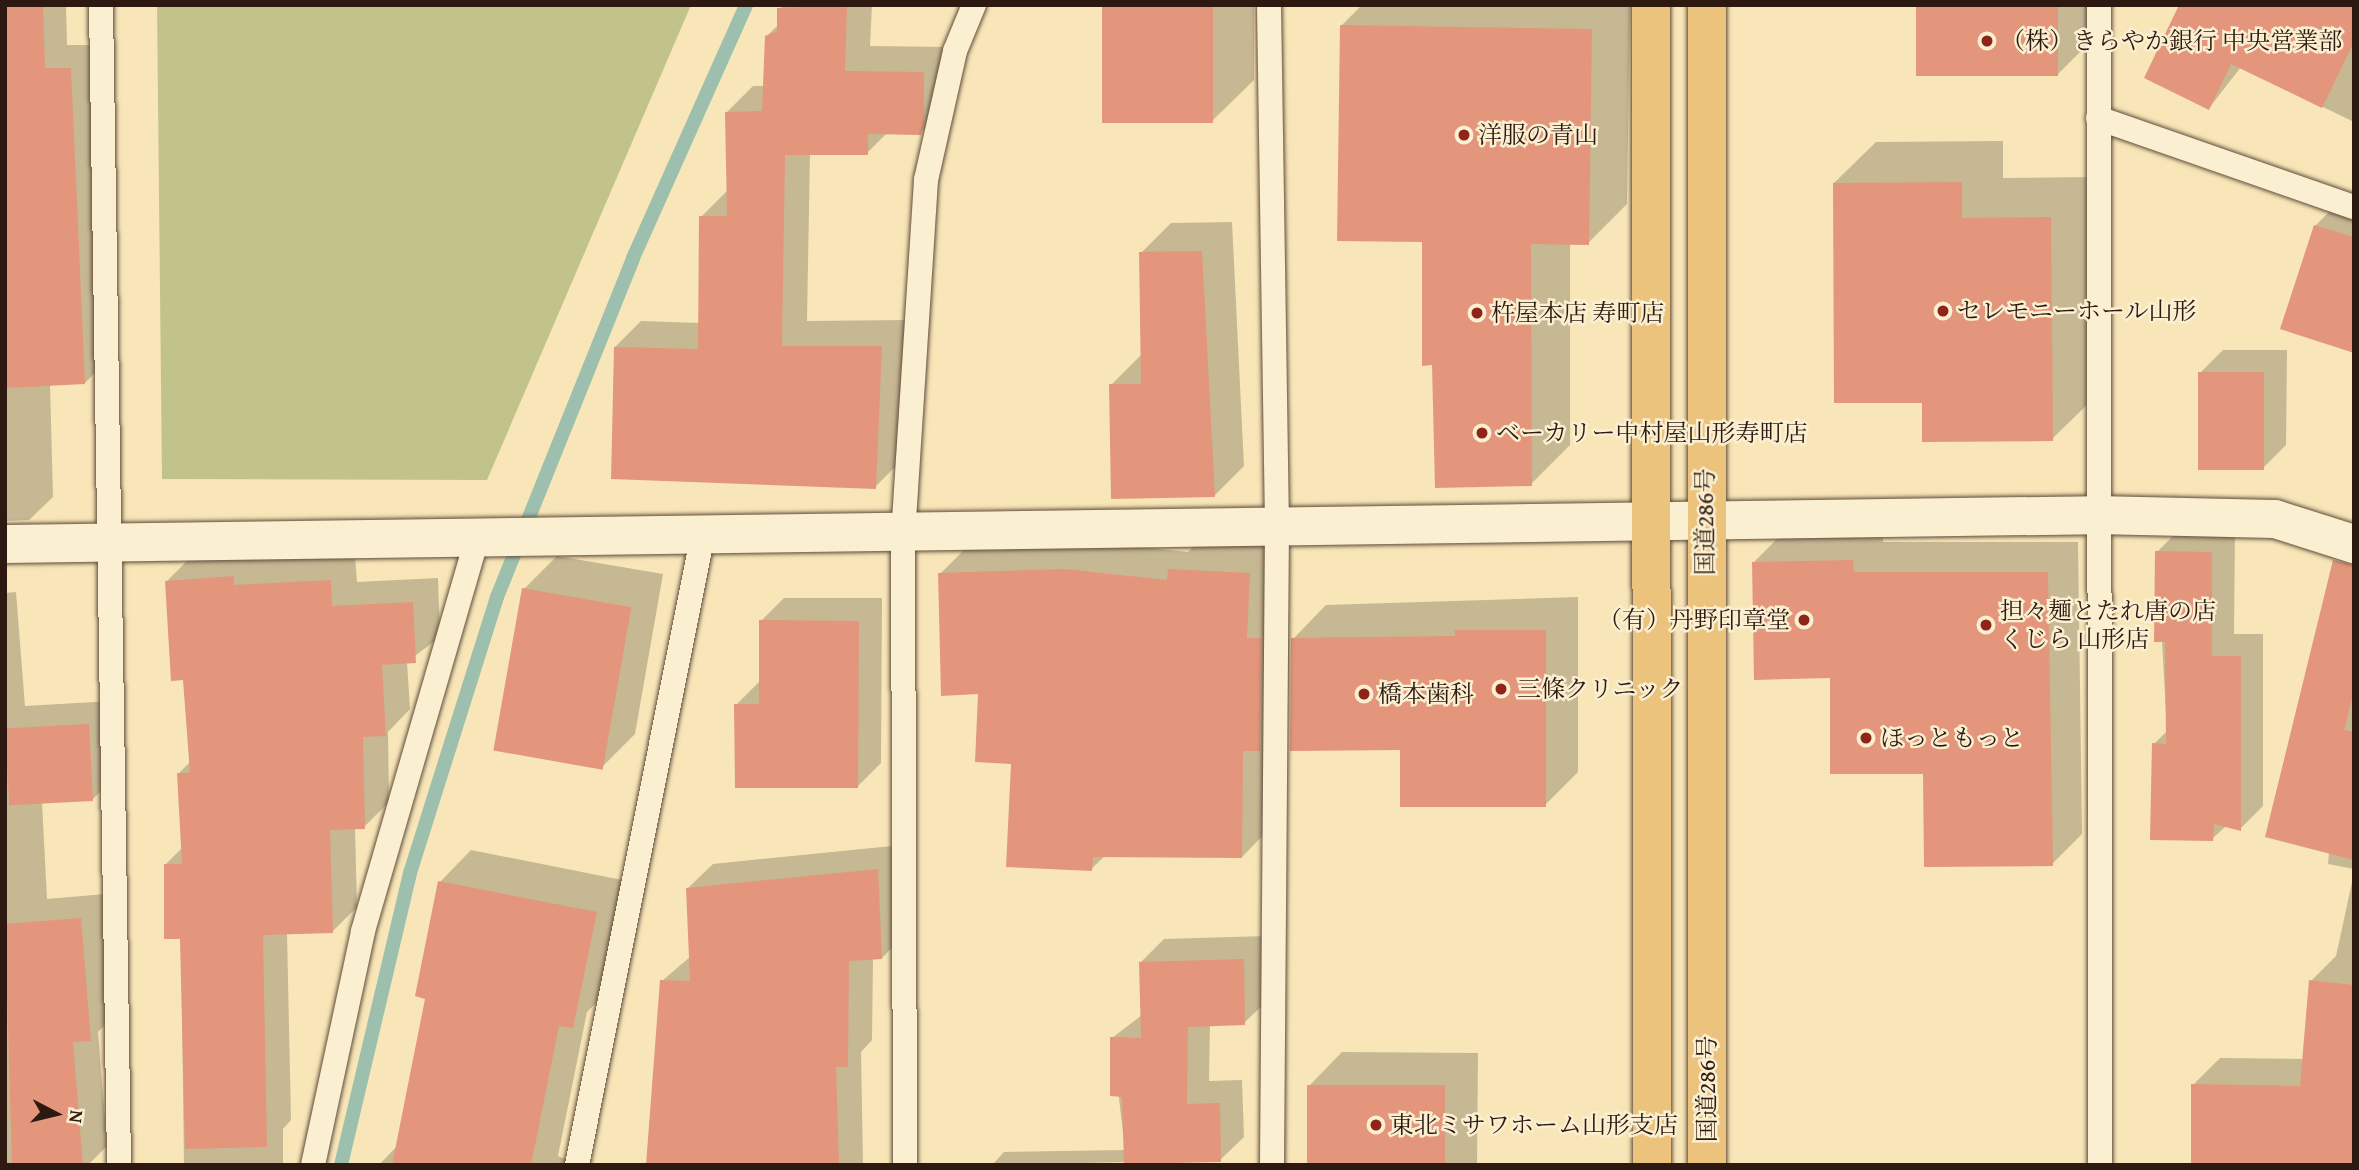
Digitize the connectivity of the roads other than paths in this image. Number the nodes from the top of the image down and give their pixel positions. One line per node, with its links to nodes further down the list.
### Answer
1 (102, 5): 15 (lane)
2 (974, 5): 13 (lane)
3 (1269, 5): 12 (lane)
4 (1651, 5): 10 (highway)
5 (1707, 5): 11 (highway, 国道286号)
6 (2099, 5): 7 (lane)
7 (2098, 118): 8 (lane); 9 (lane)
8 (2354, 207)
9 (2096, 515): 11 (street); 18 (street); 26 (lane)
10 (1653, 524): 11 (street); 12 (street); 24 (highway)
11 (1705, 524): 25 (highway, 国道286号)
12 (1277, 526): 13 (street); 23 (lane)
13 (903, 536): 14 (street); 22 (lane)
14 (702, 539): 16 (street); 21 (lane)
15 (111, 540): 16 (street); 17 (street); 19 (lane)
16 (476, 541): 20 (lane)
17 (5, 544)
18 (2354, 544)
19 (119, 1165)
20 (313, 1165)
21 (577, 1165)
22 (905, 1165)
23 (1272, 1165)
24 (1652, 1165)
25 (1707, 1165)
26 (2099, 1165)

